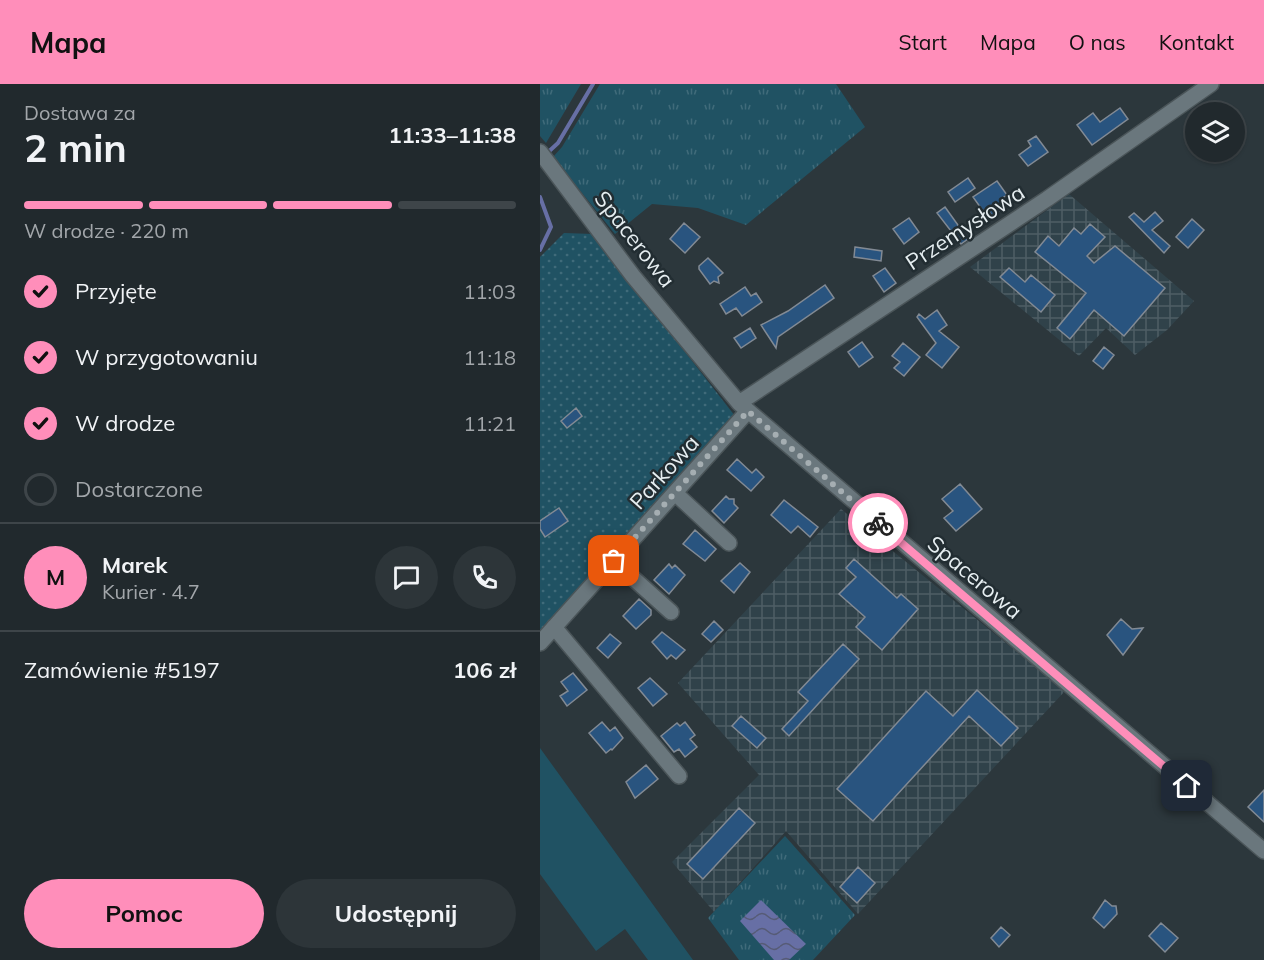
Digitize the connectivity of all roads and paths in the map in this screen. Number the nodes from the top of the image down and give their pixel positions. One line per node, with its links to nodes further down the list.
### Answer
1 (1211, 84): 3 (street, Przemysłowa)
2 (544, 157): 3 (street, Spacerowa)
3 (744, 407): 4 (street, Parkowa); 11 (street, Spacerowa)
4 (675, 493): 5 (street); 6 (street, Parkowa)
5 (729, 543)
6 (614, 561): 7 (street); 8 (street, Parkowa)
7 (671, 612)
8 (554, 627): 9 (street, Parkowa); 10 (street)
9 (540, 643)
10 (679, 776)
11 (1264, 851)

